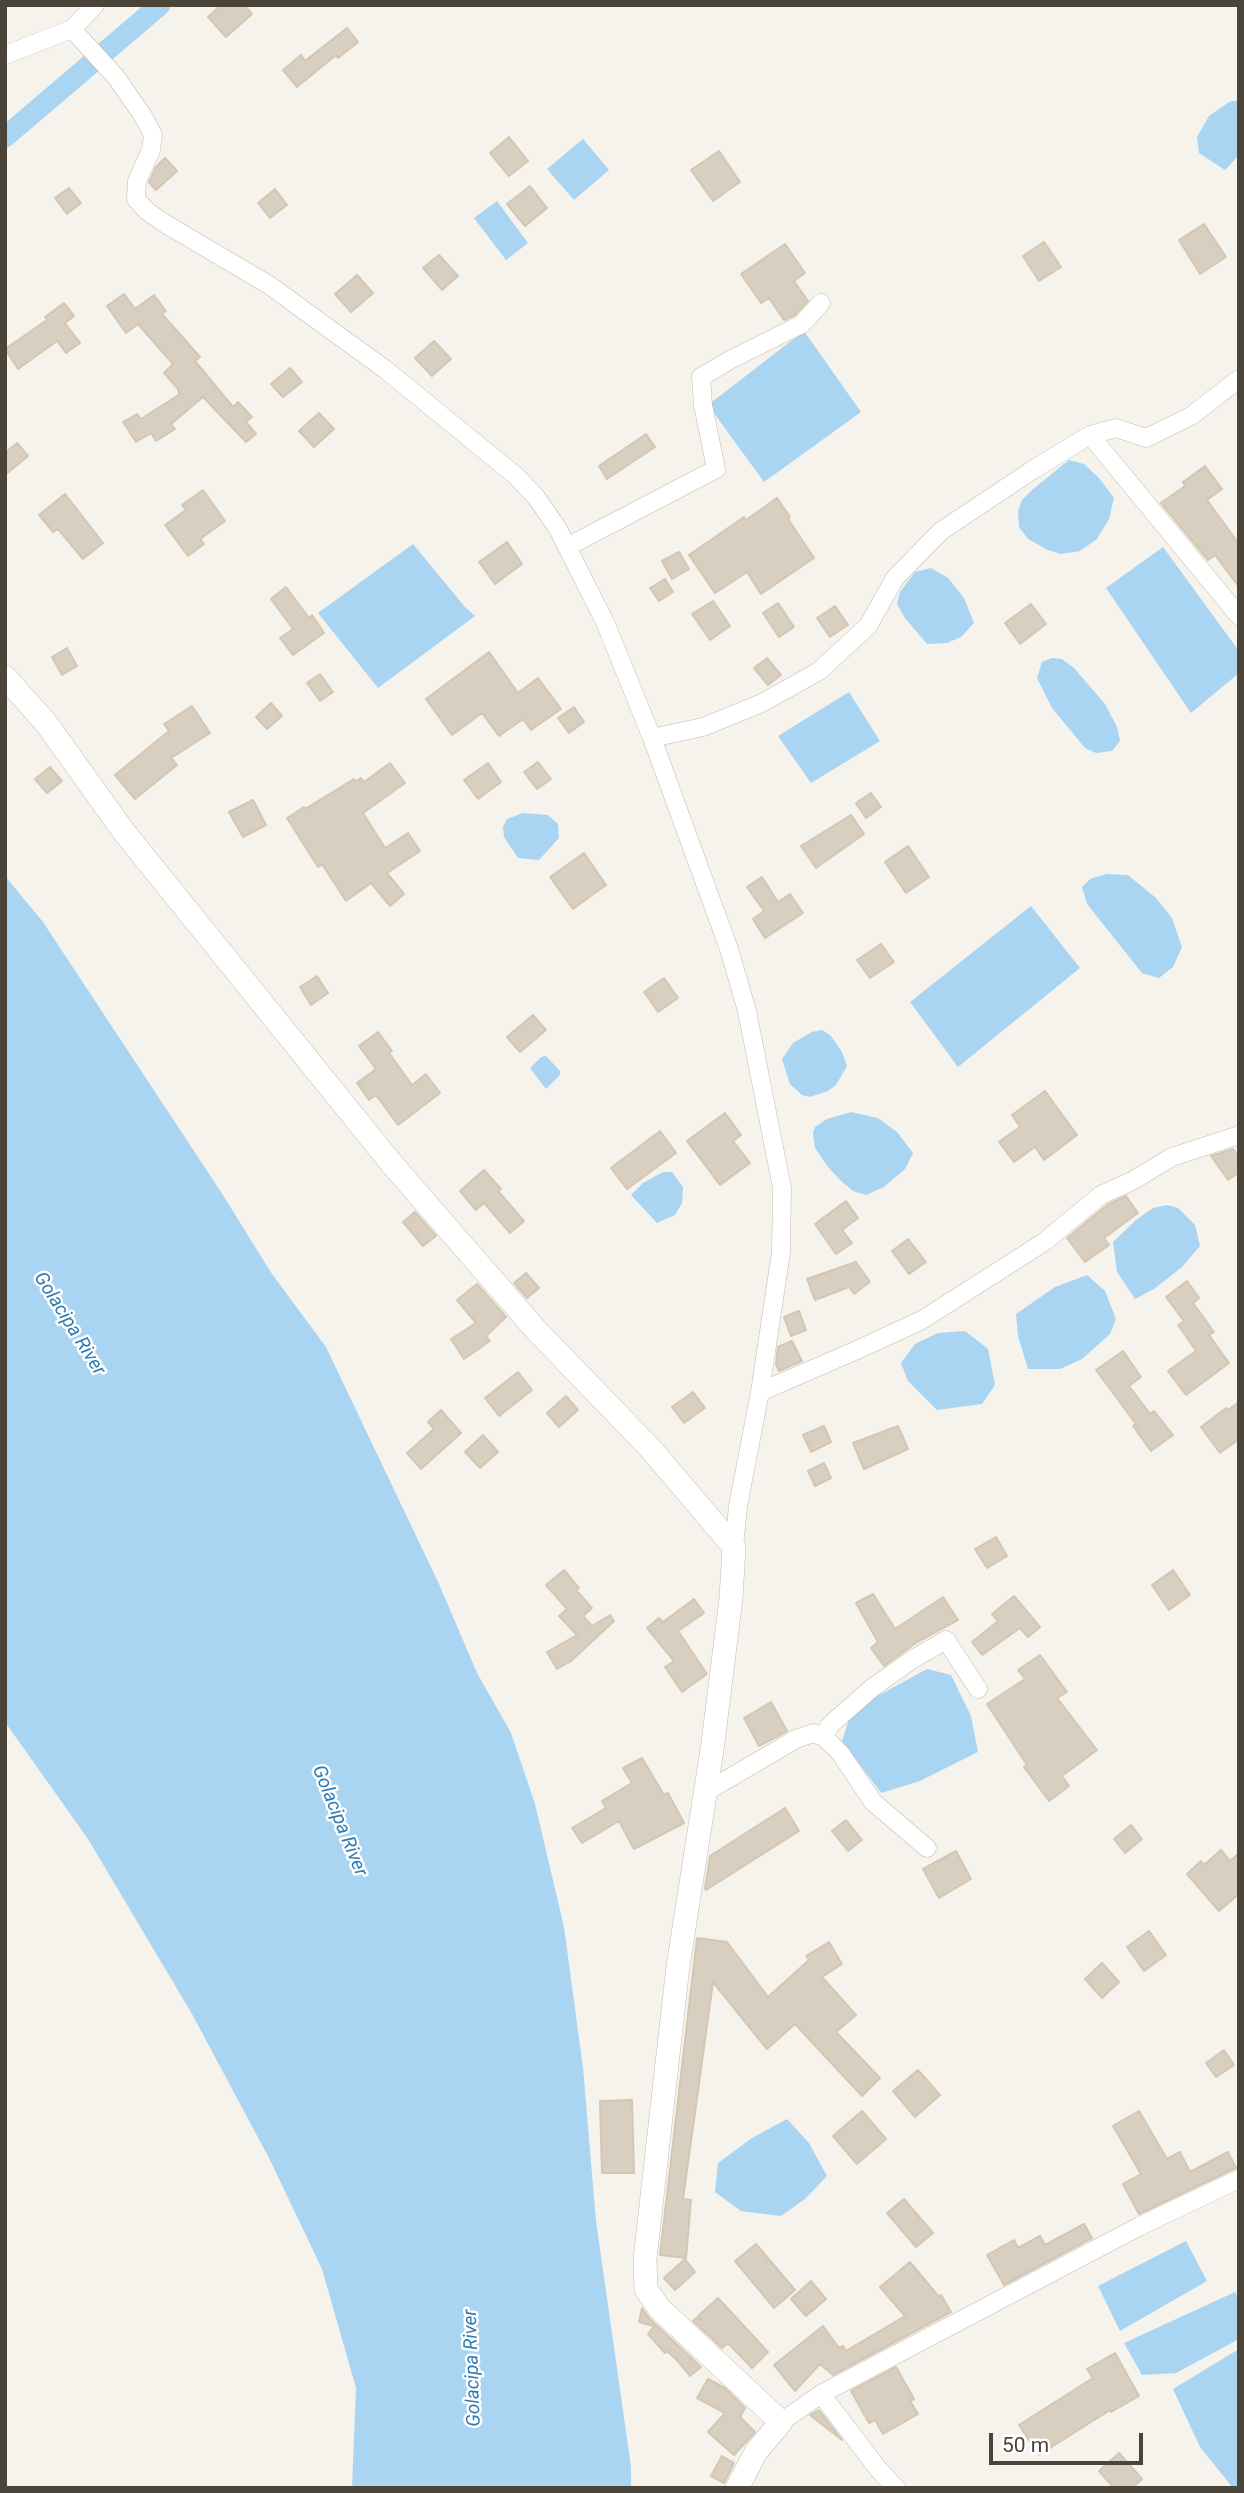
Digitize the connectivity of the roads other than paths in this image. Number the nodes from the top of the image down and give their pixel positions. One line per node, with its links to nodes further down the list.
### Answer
1 (95, 5): 2 (street)
2 (72, 29): 3 (street); 7 (street)
3 (5, 55)
4 (821, 303): 7 (street)
5 (1239, 379): 6 (street)
6 (1090, 435): 8 (street); 10 (street)
7 (567, 547): 10 (street)
8 (1239, 616)
9 (5, 677): 13 (street)
10 (652, 738): 12 (street)
11 (1239, 1135): 12 (street)
12 (760, 1392): 13 (street)
13 (734, 1547): 16 (street)
14 (978, 1689): 15 (street)
15 (824, 1737): 16 (street); 17 (street)
16 (704, 1793): 20 (street)
17 (927, 1848)
18 (1239, 2179): 19 (street)
19 (821, 2394): 20 (street); 22 (street)
20 (781, 2422): 21 (street)
21 (737, 2488)
22 (896, 2488)

